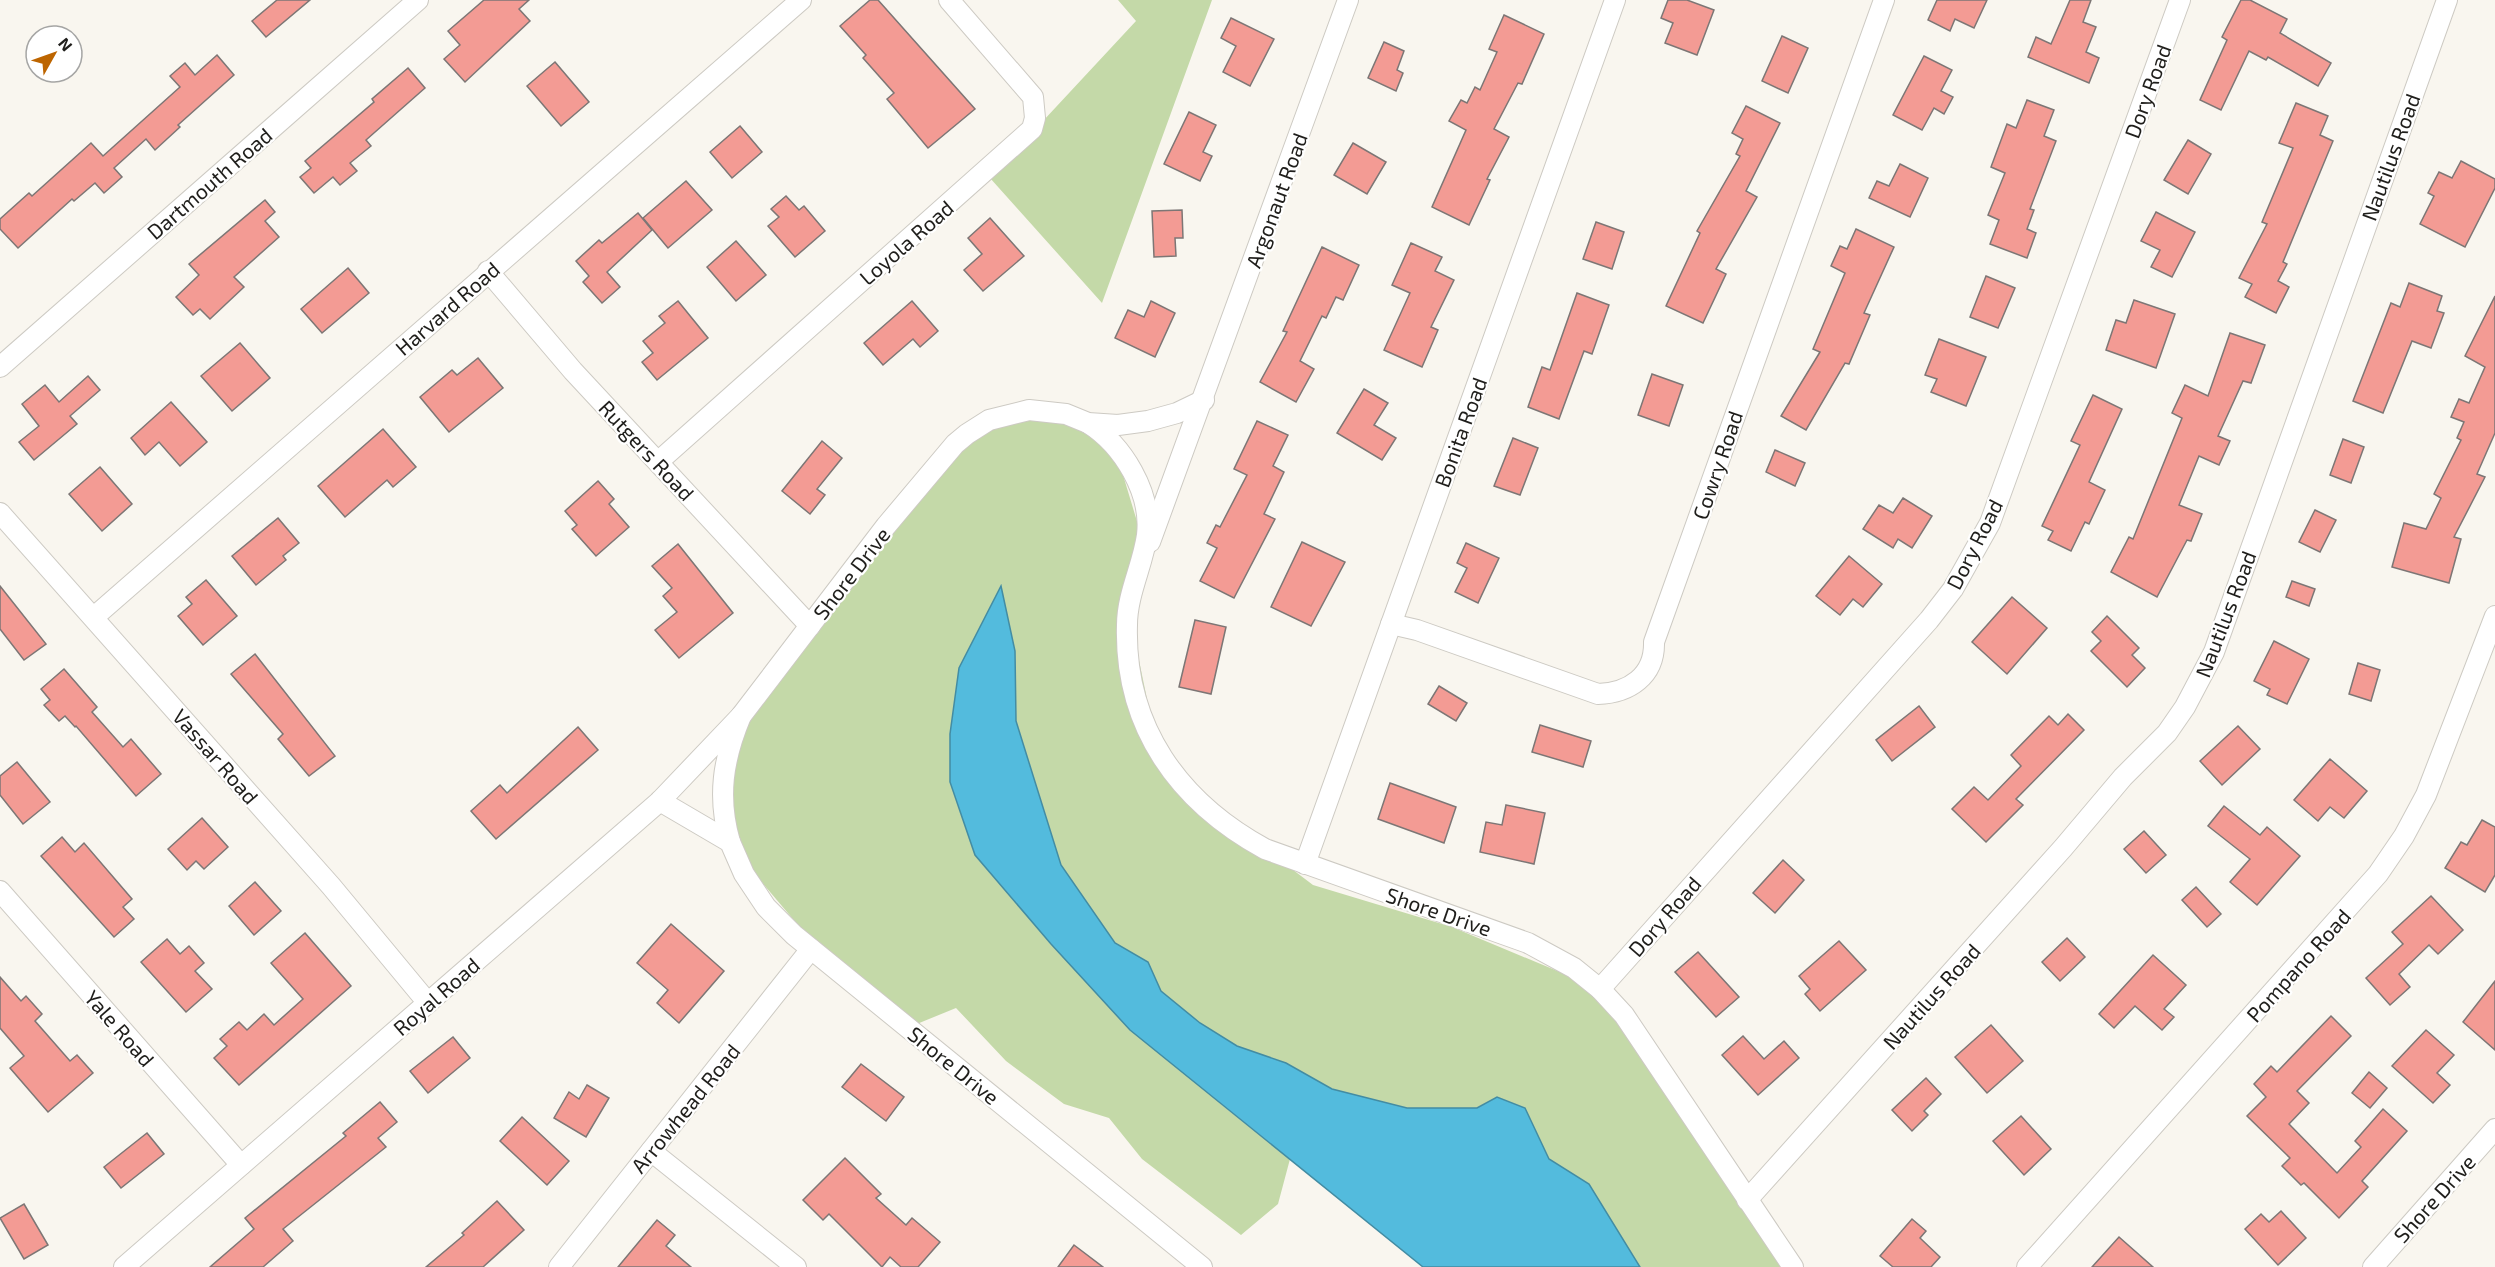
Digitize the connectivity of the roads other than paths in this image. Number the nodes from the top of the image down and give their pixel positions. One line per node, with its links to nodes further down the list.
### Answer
1 (418, 0): 10 (street, Dartmouth Road)
2 (801, 0): 9 (street, Harvard Road)
3 (949, 0): 13 (street, Loyola Road)
4 (1348, 0): 11 (street, Argonaut Road)
5 (1615, 0): 18 (street, Bonita Road)
6 (1884, 0): 18 (street, Cowry Road)
7 (2180, 0): 26 (street, Dory Road)
8 (2446, 0): 31 (street, Nautilus Road)
9 (488, 271): 13 (street, Rutgers Road); 17 (street, Harvard Road)
10 (0, 367)
11 (1203, 400): 12 (street, Shore Drive); 15 (street, Shore Drive)
12 (1088, 423): 15 (street, Shore Drive); 19 (street, Shore Drive)
13 (659, 461): 19 (street, Rutgers Road)
14 (0, 513): 17 (street, Vassar Road)
15 (1139, 570): 23 (street, Shore Drive)
16 (2495, 615): 37 (street, Pompano Road)
17 (94, 617): 27 (street, Vassar Road)
18 (1391, 624): 23 (street, Bonita Road)
19 (810, 626): 20 (street, Shore Drive)
20 (741, 716): 21 (street, Royal Road); 22 (street, Shore Drive)
21 (660, 801): 22 (street); 27 (street, Royal Road)
22 (730, 842): 25 (street, Shore Drive)
23 (1305, 864): 26 (street, Shore Drive)
24 (0, 891): 30 (street, Yale Road)
25 (811, 949): 29 (street, Arrowhead Road); 35 (street, Shore Drive)
26 (1600, 989): 31 (street, Shore Drive)
27 (428, 1003): 30 (street, Royal Road)
28 (2495, 1129): 38 (street, Shore Drive)
29 (651, 1151): 33 (street, Arrowhead Road); 34 (street)
30 (241, 1165): 32 (street, Royal Road)
31 (1747, 1200): 36 (street, Shore Drive)
32 (124, 1267)
33 (559, 1267)
34 (796, 1267)
35 (1202, 1267)
36 (1793, 1267)
37 (2027, 1267)
38 (2373, 1267)

